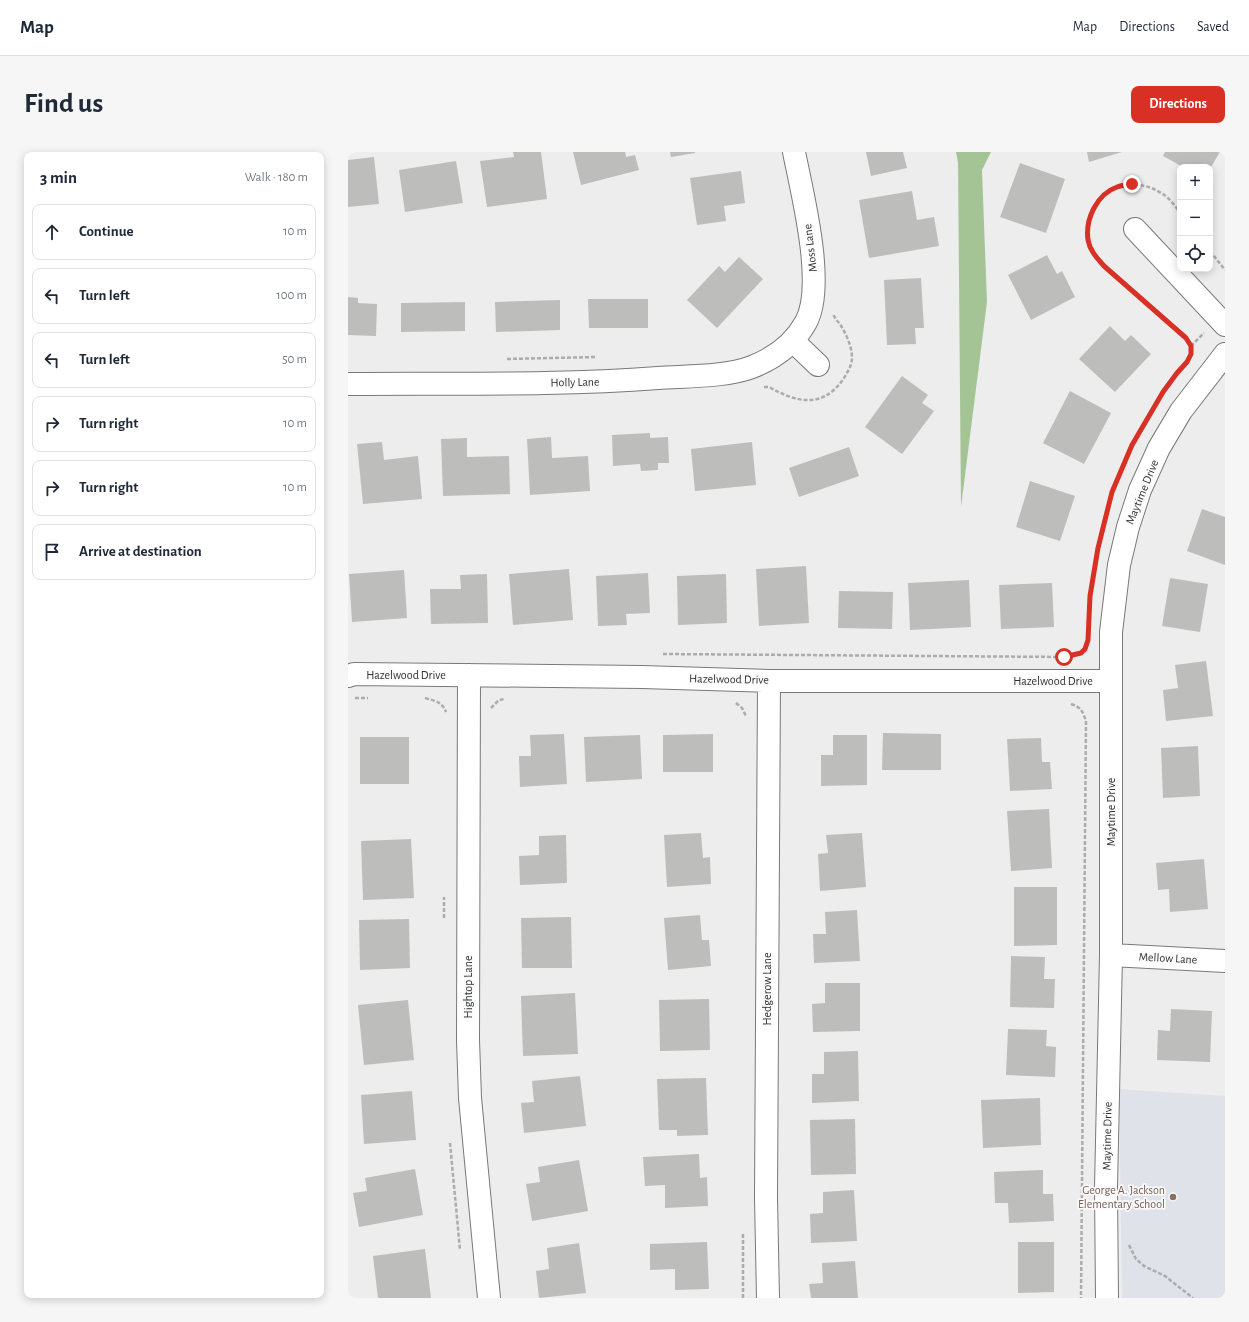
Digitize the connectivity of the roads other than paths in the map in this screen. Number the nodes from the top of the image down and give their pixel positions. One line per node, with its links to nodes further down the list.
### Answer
1 (794, 152): 4 (street, Moss Lane)
2 (1135, 228): 3 (street)
3 (1225, 326)
4 (793, 340): 6 (street); 7 (street, Holly Lane)
5 (1225, 354): 11 (street, Maytime Drive)
6 (818, 365)
7 (348, 384)
8 (469, 675): 9 (street, Hazelwood Drive); 10 (street, Hazelwood Drive); 14 (street, Hightop Lane)
9 (348, 676)
10 (769, 681): 11 (street, Hazelwood Drive); 15 (street, Hedgerow Lane)
11 (1111, 681): 12 (street, Maytime Drive)
12 (1111, 955): 13 (street, Mellow Lane); 16 (street, Maytime Drive)
13 (1225, 961)
14 (489, 1298)
15 (768, 1298)
16 (1107, 1298)

